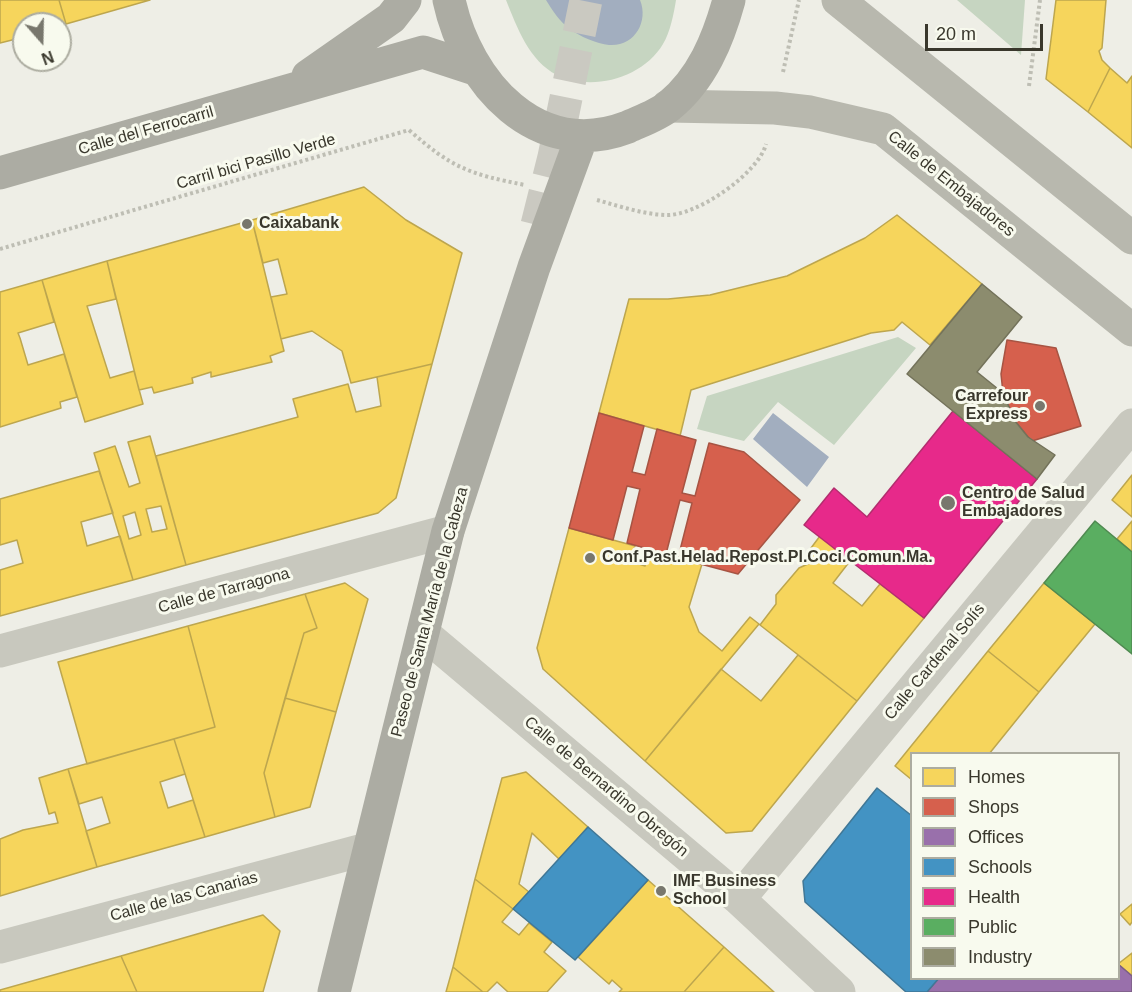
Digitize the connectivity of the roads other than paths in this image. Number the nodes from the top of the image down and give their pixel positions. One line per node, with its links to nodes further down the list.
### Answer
1 (405, 0): 6 (main road, Calle del Ferrocarril)
2 (449, 0): 5 (main road)
3 (729, 0): 7 (main road)
4 (838, 0): 10 (main road)
5 (478, 70): 6 (main road, Calle del Ferrocarril); 8 (main road)
6 (292, 89): 9 (main road, Calle del Ferrocarril)
7 (668, 106): 8 (main road); 11 (main road, Calle de Embajadores)
8 (582, 136): 13 (main road, Paseo de Santa María de la Cabeza)
9 (0, 173)
10 (1132, 238)
11 (1132, 330)
12 (1132, 425): 17 (street, Calle Cardenal Solís)
13 (448, 531): 14 (main road, Paseo de Santa María de la Cabeza); 15 (street, Calle de Tarragona)
14 (423, 633): 16 (main road, Paseo de Santa María de la Cabeza); 17 (street, Calle de Bernardino Obregón)
15 (0, 651)
16 (367, 849): 18 (street, Calle de las Canarias); 19 (main road, Paseo de Santa María de la Cabeza)
17 (739, 899): 20 (street, Calle de Bernardino Obregón)
18 (0, 947)
19 (334, 992)
20 (839, 992)

